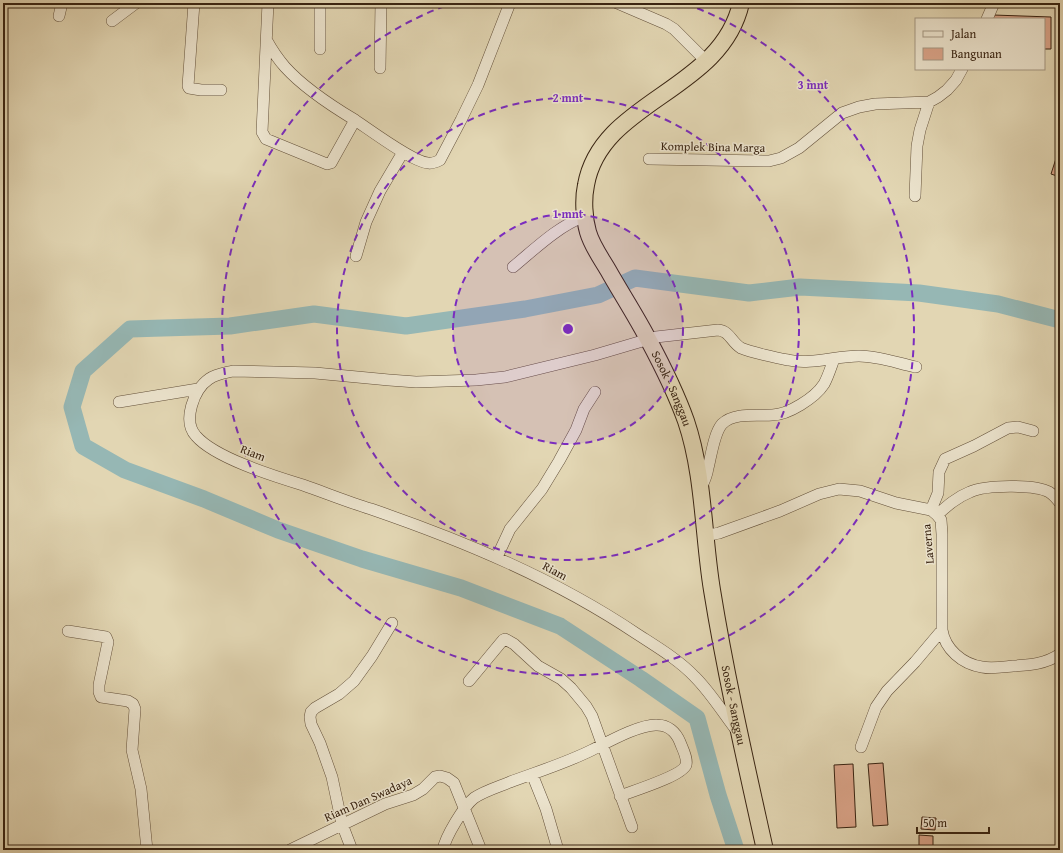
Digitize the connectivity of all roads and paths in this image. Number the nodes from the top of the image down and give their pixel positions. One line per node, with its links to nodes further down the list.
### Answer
1 (62, 3): 11 (street)
2 (136, 3): 13 (street)
3 (194, 3): 19 (street)
4 (320, 3): 15 (street)
5 (381, 3): 17 (street)
6 (510, 3): 22 (street)
7 (617, 3): 16 (street)
8 (741, 3): 16 (highway, Sosok - Sanggau)
9 (994, 3): 12 (street)
10 (268, 6): 14 (street)
11 (59, 16)
12 (987, 18)
13 (112, 21)
14 (267, 41): 21 (street); 21 (street)
15 (320, 49)
16 (707, 62): 25 (highway, Sosok - Sanggau)
17 (380, 68)
18 (961, 70): 20 (street)
19 (221, 90)
20 (929, 102): 23 (street, Komplek Bina Marga); 24 (street)
21 (355, 120): 22 (street)
22 (403, 152): 26 (street)
23 (649, 159)
24 (915, 196)
25 (585, 216): 27 (street); 28 (highway, Sosok - Sanggau)
26 (356, 256)
27 (513, 267)
28 (648, 339): 29 (street); 31 (street); 35 (highway, Sosok - Sanggau)
29 (834, 359): 30 (street); 35 (street)
30 (916, 367)
31 (198, 389): 33 (street); 39 (street, Riam)
32 (595, 392): 39 (street)
33 (119, 402)
34 (1033, 431): 37 (street)
35 (700, 491): 38 (highway, Sosok - Sanggau)
36 (1060, 503): 37 (street)
37 (934, 512): 38 (street, Laverna); 41 (street, Laverna)
38 (705, 536): 45 (highway, Sosok - Sanggau)
39 (498, 557): 45 (street, Riam)
40 (392, 623): 51 (street)
41 (942, 630): 43 (street, Laverna); 47 (street)
42 (68, 631): 53 (street)
43 (1060, 654)
44 (469, 681): 46 (street)
45 (740, 735): 59 (highway, Sosok - Sanggau)
46 (602, 745): 48 (street); 49 (street); 49 (street)
47 (862, 747)
48 (532, 774): 50 (street); 58 (street)
49 (620, 796): 52 (street)
50 (464, 809): 51 (street, Riam Dan Swadaya); 56 (street); 57 (street, Riam Dan Swadaya)
51 (342, 824): 54 (street, Riam Dan Swadaya); 55 (street)
52 (632, 827)
53 (147, 850)
54 (290, 850)
55 (352, 850)
56 (444, 850)
57 (481, 850)
58 (558, 850)
59 (765, 850)

